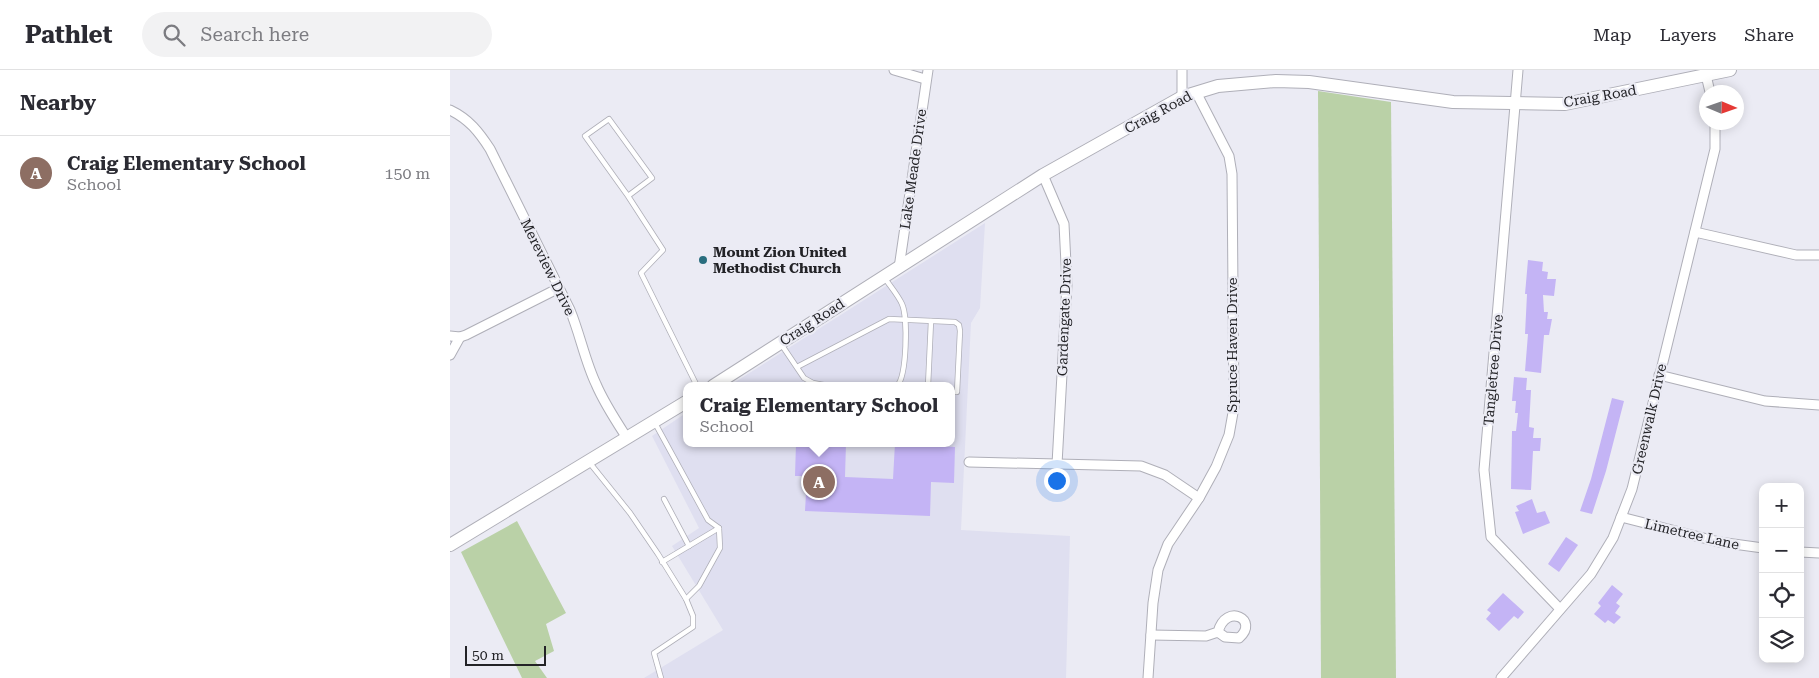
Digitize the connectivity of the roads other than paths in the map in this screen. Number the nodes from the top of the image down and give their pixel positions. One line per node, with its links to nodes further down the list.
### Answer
1 (894, 70): 6 (street)
2 (1182, 70): 8 (street)
3 (1518, 70): 9 (street, Tangletree Drive)
4 (1730, 70): 5 (main road, Craig Road)
5 (1705, 73): 9 (main road, Craig Road)
6 (927, 74): 16 (street, Lake Meade Drive)
7 (1196, 92): 8 (main road, Craig Road); 9 (main road, Craig Road); 40 (street, Spruce Haven Drive)
8 (1182, 97): 12 (main road, Craig Road)
9 (1515, 104): 51 (street, Tangletree Drive)
10 (450, 110): 18 (street, Mereview Drive)
11 (1715, 130): 14 (street, Greenwalk Drive)
12 (1044, 175): 16 (main road, Craig Road); 39 (street, Gardengate Drive)
13 (628, 196): 13 (lane); 27 (lane)
14 (1695, 232): 15 (street); 26 (street, Greenwalk Drive)
15 (1819, 255)
16 (899, 268): 17 (main road, Craig Road)
17 (884, 276): 19 (lane); 23 (main road, Craig Road)
18 (559, 288): 22 (street); 36 (street, Mereview Drive)
19 (906, 319): 20 (lane); 25 (lane); 30 (lane)
20 (931, 321): 31 (lane); 32 (lane)
21 (450, 336): 22 (street)
22 (460, 338): 24 (street)
23 (781, 343): 25 (lane); 28 (main road, Craig Road)
24 (450, 355)
25 (797, 367): 29 (lane)
26 (1659, 375): 34 (street); 42 (street, Greenwalk Drive)
27 (694, 382)
28 (719, 382)
29 (810, 382)
30 (900, 382)
31 (928, 382)
32 (955, 392)
33 (683, 404): 35 (main road)
34 (1819, 405)
35 (654, 421): 36 (main road); 43 (lane)
36 (627, 438): 37 (main road)
37 (588, 462): 44 (main road); 49 (lane)
38 (969, 462): 39 (street)
39 (1057, 464): 40 (street)
40 (1199, 498): 53 (street, Spruce Haven Drive)
41 (664, 499): 45 (lane)
42 (1622, 518): 46 (street, Limetree Lane); 51 (street, Greenwalk Drive)
43 (719, 528): 45 (lane); 50 (lane)
44 (450, 545)
45 (689, 546): 49 (lane)
46 (1759, 547)
47 (1804, 552): 48 (street)
48 (1819, 553)
49 (662, 562): 50 (lane)
50 (686, 599): 54 (lane)
51 (1560, 609): 56 (street, Greenwalk Drive)
52 (1218, 632): 53 (street)
53 (1151, 635): 55 (street, Spruce Haven Drive)
54 (662, 678)
55 (1148, 678)
56 (1501, 678)

